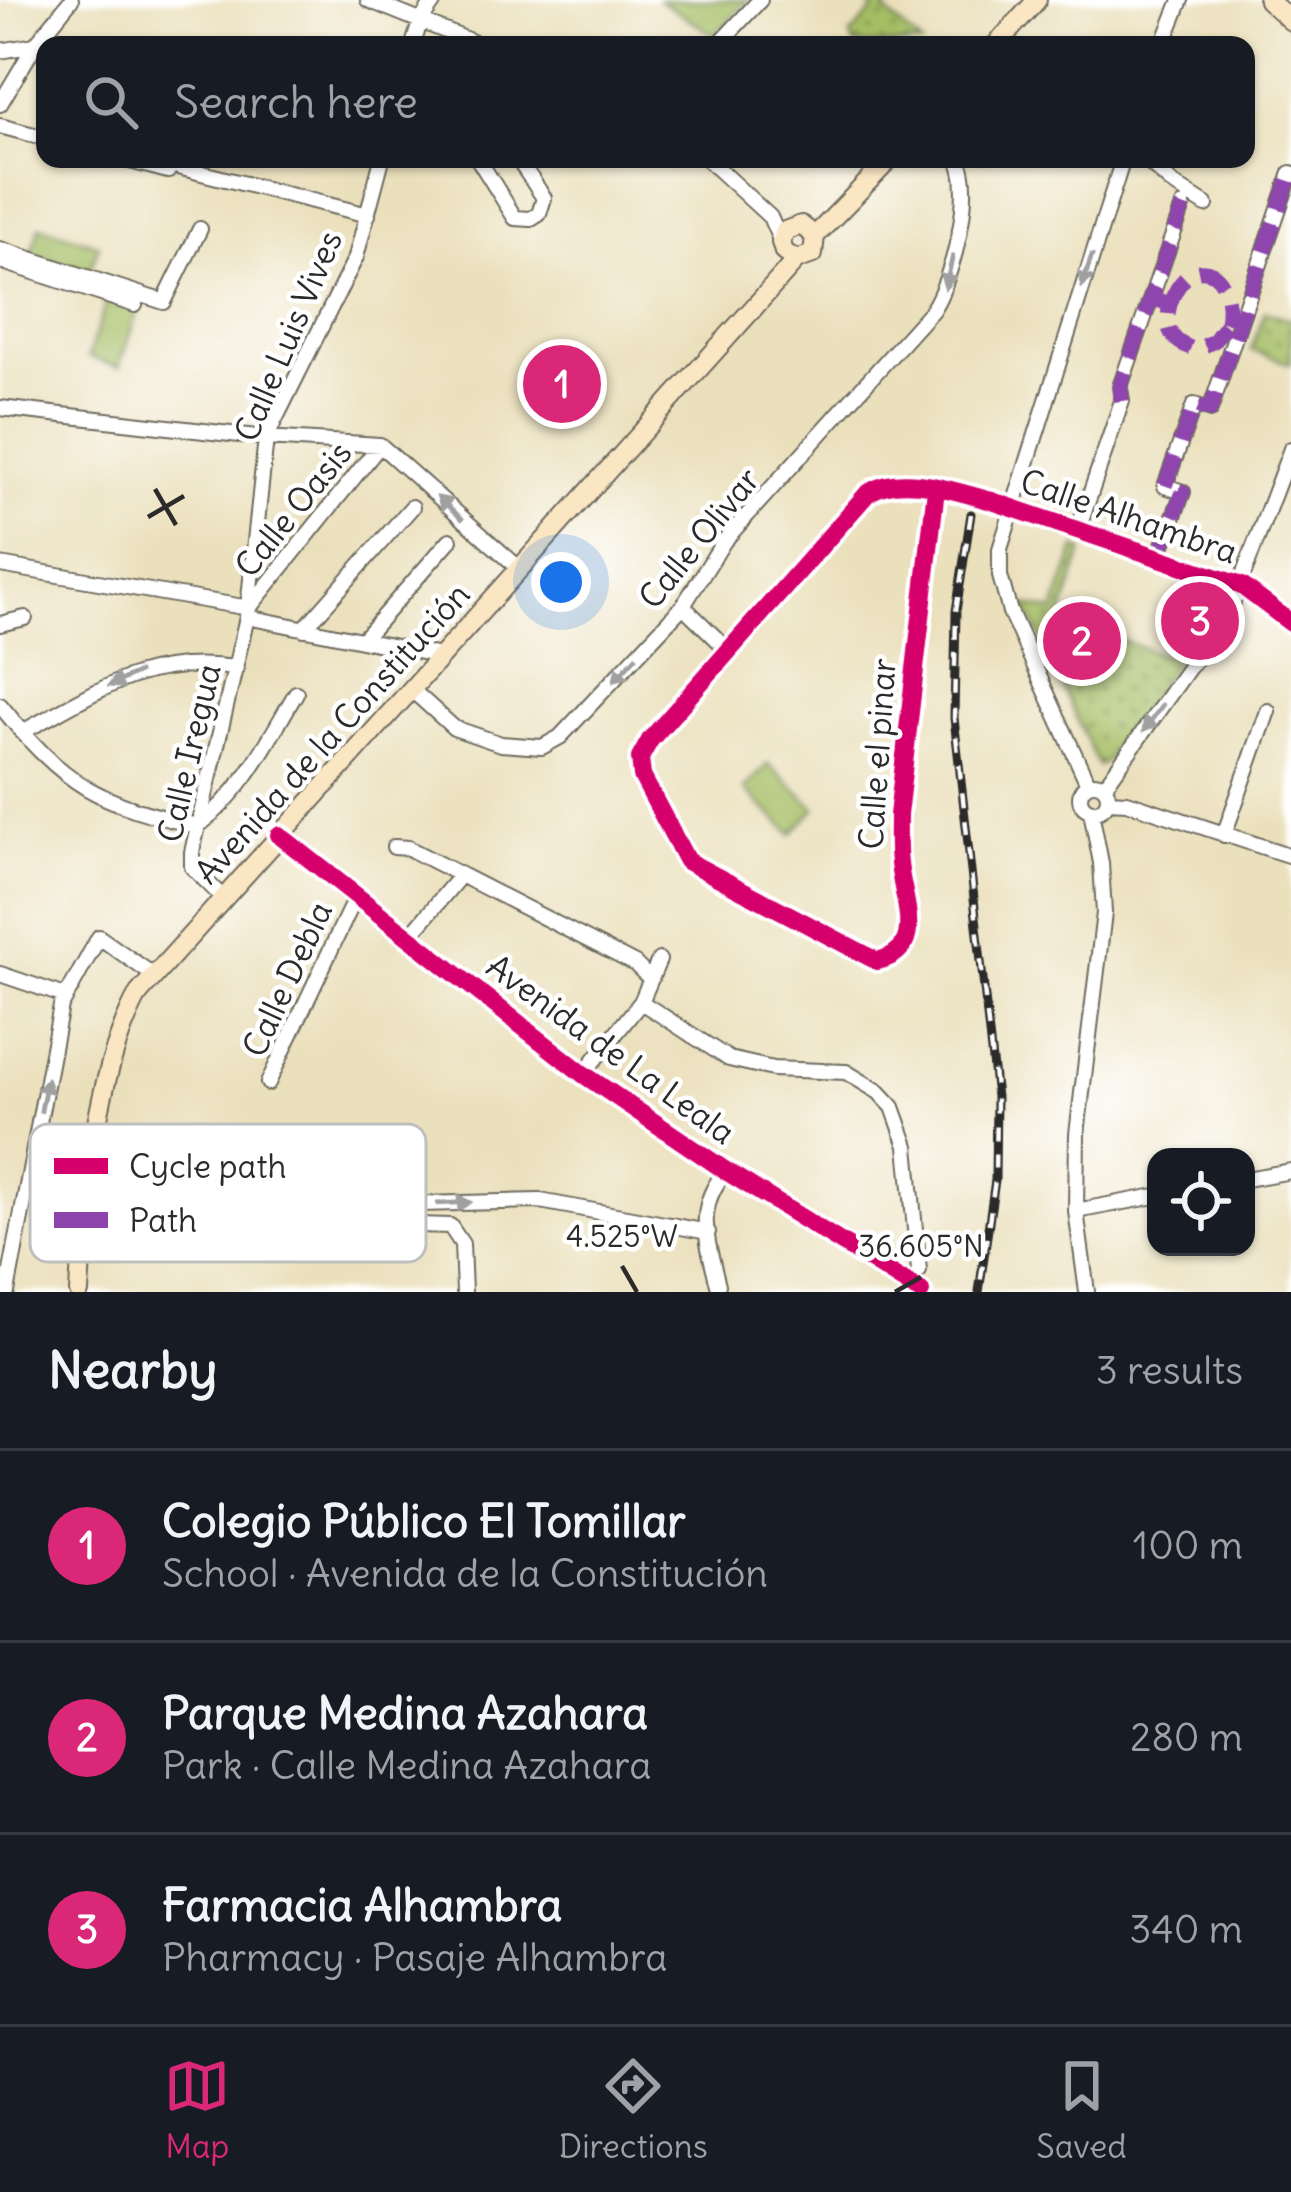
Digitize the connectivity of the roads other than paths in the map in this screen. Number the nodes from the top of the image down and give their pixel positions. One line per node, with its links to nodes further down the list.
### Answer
1 (71, 0): 10 (street)
2 (368, 0): 9 (street)
3 (435, 0): 9 (street)
4 (760, 0): 13 (street)
5 (1037, 0): 14 (main road)
6 (1180, 0): 15 (street)
7 (1268, 0): 8 (main road)
8 (1291, 21)
9 (420, 22): 11 (street); 12 (street)
10 (42, 36)
11 (416, 36)
12 (457, 36)
13 (726, 36)
14 (1004, 36)
15 (1166, 36)
16 (35, 45): 17 (street); 18 (street)
17 (0, 51)
18 (0, 104)
19 (0, 126): 20 (street)
20 (36, 136)
21 (182, 168): 33 (street)
22 (380, 168): 33 (street, Calle Luis Vives)
23 (484, 168): 24 (street)
24 (524, 168)
25 (717, 168): 34 (street)
26 (881, 168): 36 (main road)
27 (962, 168): 54 (street, Calle Olivar, one-way to 54)
28 (1120, 168): 47 (street, one-way to 47)
29 (1155, 168): 31 (street)
30 (1291, 173): 50 (street)
31 (1206, 205)
32 (1183, 206): 48 (street)
33 (368, 215): 42 (street, Calle Luis Vives)
34 (770, 217): 36 (street); 38 (street)
35 (200, 229): 37 (street)
36 (806, 229): 38 (main road); 38 (main road)
37 (0, 249)
38 (787, 252): 52 (main road, Avenida de la Constitución)
39 (0, 261): 40 (street)
40 (135, 305)
41 (0, 408): 42 (street)
42 (266, 438): 43 (street); 55 (street, Calle Luis Vives)
43 (380, 445): 52 (street, one-way to 43); 55 (street, Calle Oasis)
44 (1291, 449): 53 (street)
45 (936, 489): 47 (street, Calle Alhambra); 61 (street, Calle el pinar); 61 (street, Calle el pinar)
46 (412, 507): 59 (street)
47 (1012, 507): 48 (street, Calle Alhambra); 69 (street)
48 (1077, 532): 50 (street, Calle Alhambra)
49 (450, 540): 60 (street)
50 (1158, 558): 53 (street, Calle Alhambra)
51 (0, 565): 55 (street)
52 (520, 570): 62 (main road, Avenida de la Constitución)
53 (1242, 586): 57 (street, Calle Alhambra); 69 (street, one-way to 69)
54 (682, 606): 61 (street); 64 (street, Calle Olivar, one-way to 64)
55 (248, 613): 59 (street); 63 (street, Calle Iregua)
56 (25, 618): 58 (street)
57 (1291, 623)
58 (0, 624)
59 (304, 629): 60 (street)
60 (363, 639): 62 (street)
61 (728, 650)
62 (441, 656): 64 (main road, Avenida de la Constitución)
63 (236, 668): 68 (street, one-way to 68); 71 (street, Calle Iregua)
64 (412, 690): 72 (main road, Avenida de la Constitución)
65 (296, 693): 71 (street)
66 (0, 704): 68 (street)
67 (1268, 711): 73 (street)
68 (22, 732): 71 (street)
69 (1100, 791): 70 (street); 70 (street); 73 (street)
70 (1091, 811): 96 (street)
71 (198, 826): 77 (street, Calle Iregua)
72 (279, 835): 77 (main road, Avenida de la Constitución); 78 (street, Avenida de La Leala)
73 (1224, 835): 75 (street)
74 (394, 847): 76 (street)
75 (1291, 856)
76 (460, 876): 79 (street); 83 (street)
77 (223, 898): 82 (main road, Avenida de la Constitución)
78 (356, 898): 79 (street, Avenida de La Leala); 87 (street, Calle Debla)
79 (410, 936): 86 (street, Avenida de La Leala)
80 (659, 960): 83 (street)
81 (0, 974): 84 (street)
82 (153, 975): 84 (street); 89 (main road, Avenida de la Constitución)
83 (649, 978): 85 (street)
84 (65, 996): 88 (street, one-way to 84)
85 (640, 1002): 86 (street); 102 (street)
86 (583, 1074): 90 (street, Avenida de La Leala)
87 (268, 1082)
88 (40, 1124)
89 (102, 1124)
90 (726, 1171): 99 (street); 107 (street, Avenida de La Leala)
91 (1291, 1171): 93 (street)
92 (30, 1172): 100 (street, one-way to 92)
93 (1255, 1178)
94 (1147, 1198): 96 (street)
95 (426, 1204): 99 (street, one-way to 99)
96 (1076, 1211): 108 (street)
97 (426, 1225): 106 (street)
98 (0, 1228): 100 (street)
99 (708, 1232): 103 (street)
100 (18, 1233): 104 (street)
101 (82, 1262): 105 (main road, Avenida de la Constitución)
102 (919, 1271)
103 (718, 1285)
104 (7, 1292)
105 (80, 1292)
106 (464, 1292)
107 (921, 1292)
108 (1087, 1292)

